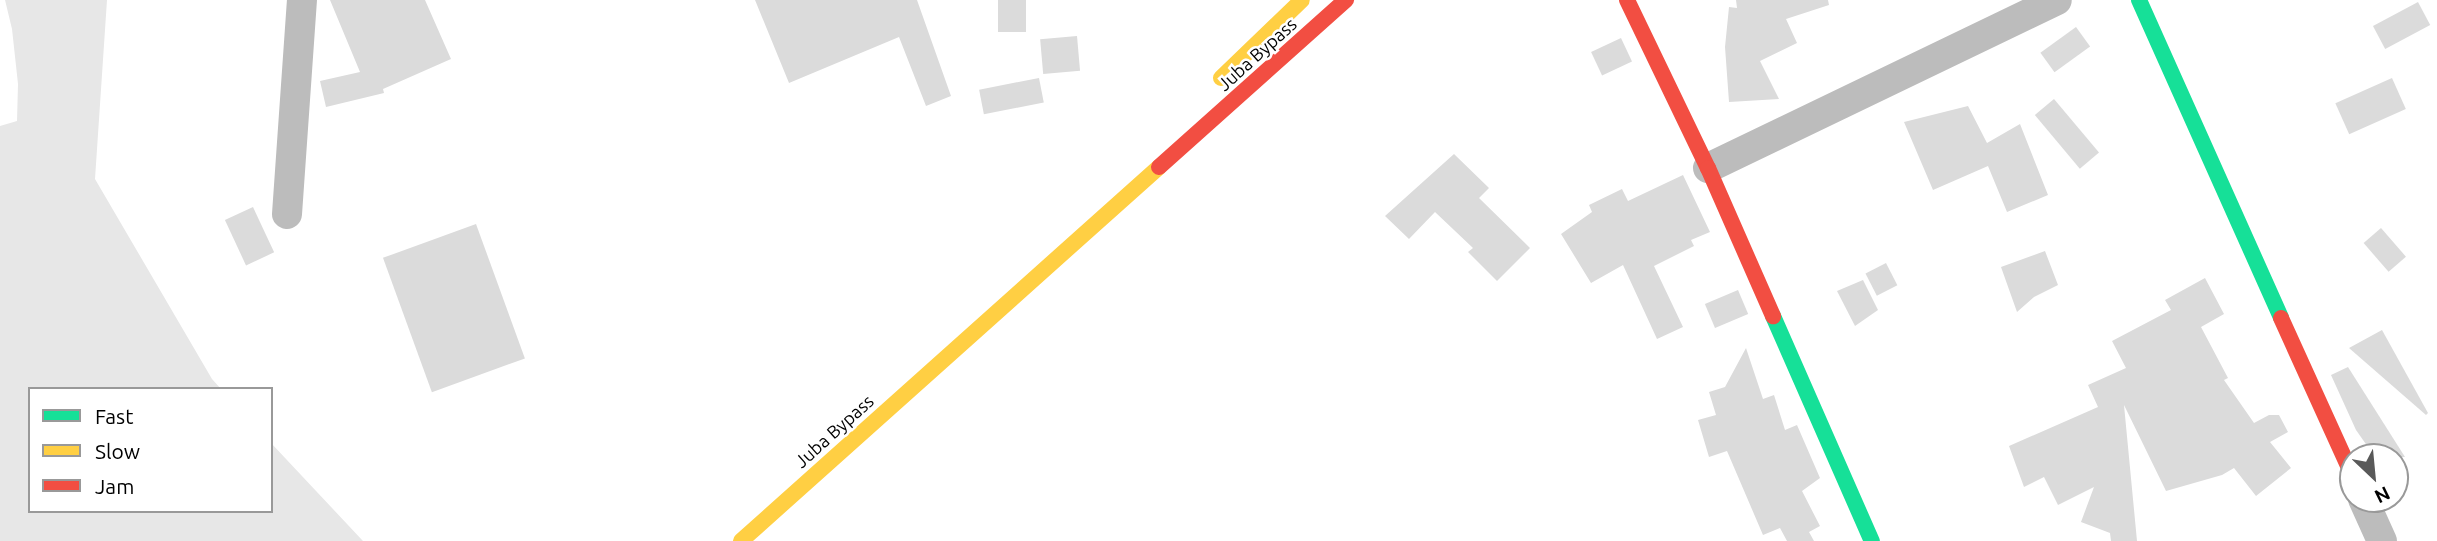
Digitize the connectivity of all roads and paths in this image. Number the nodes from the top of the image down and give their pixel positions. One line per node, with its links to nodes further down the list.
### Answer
1 (302, 0): 10 (street)
2 (1302, 0): 7 (main road, Juba Bypass)
3 (1346, 0): 12 (main road, Juba Bypass)
4 (1627, 0): 8 (main road)
5 (2057, 0): 8 (street)
6 (2139, 0): 11 (main road)
7 (1212, 87)
8 (1708, 168): 15 (main road)
9 (1082, 213): 12 (main road, Juba Bypass)
10 (287, 214)
11 (2339, 446)
12 (803, 484): 14 (main road)
13 (2369, 513): 16 (street)
14 (741, 541)
15 (1872, 541)
16 (2382, 541)

